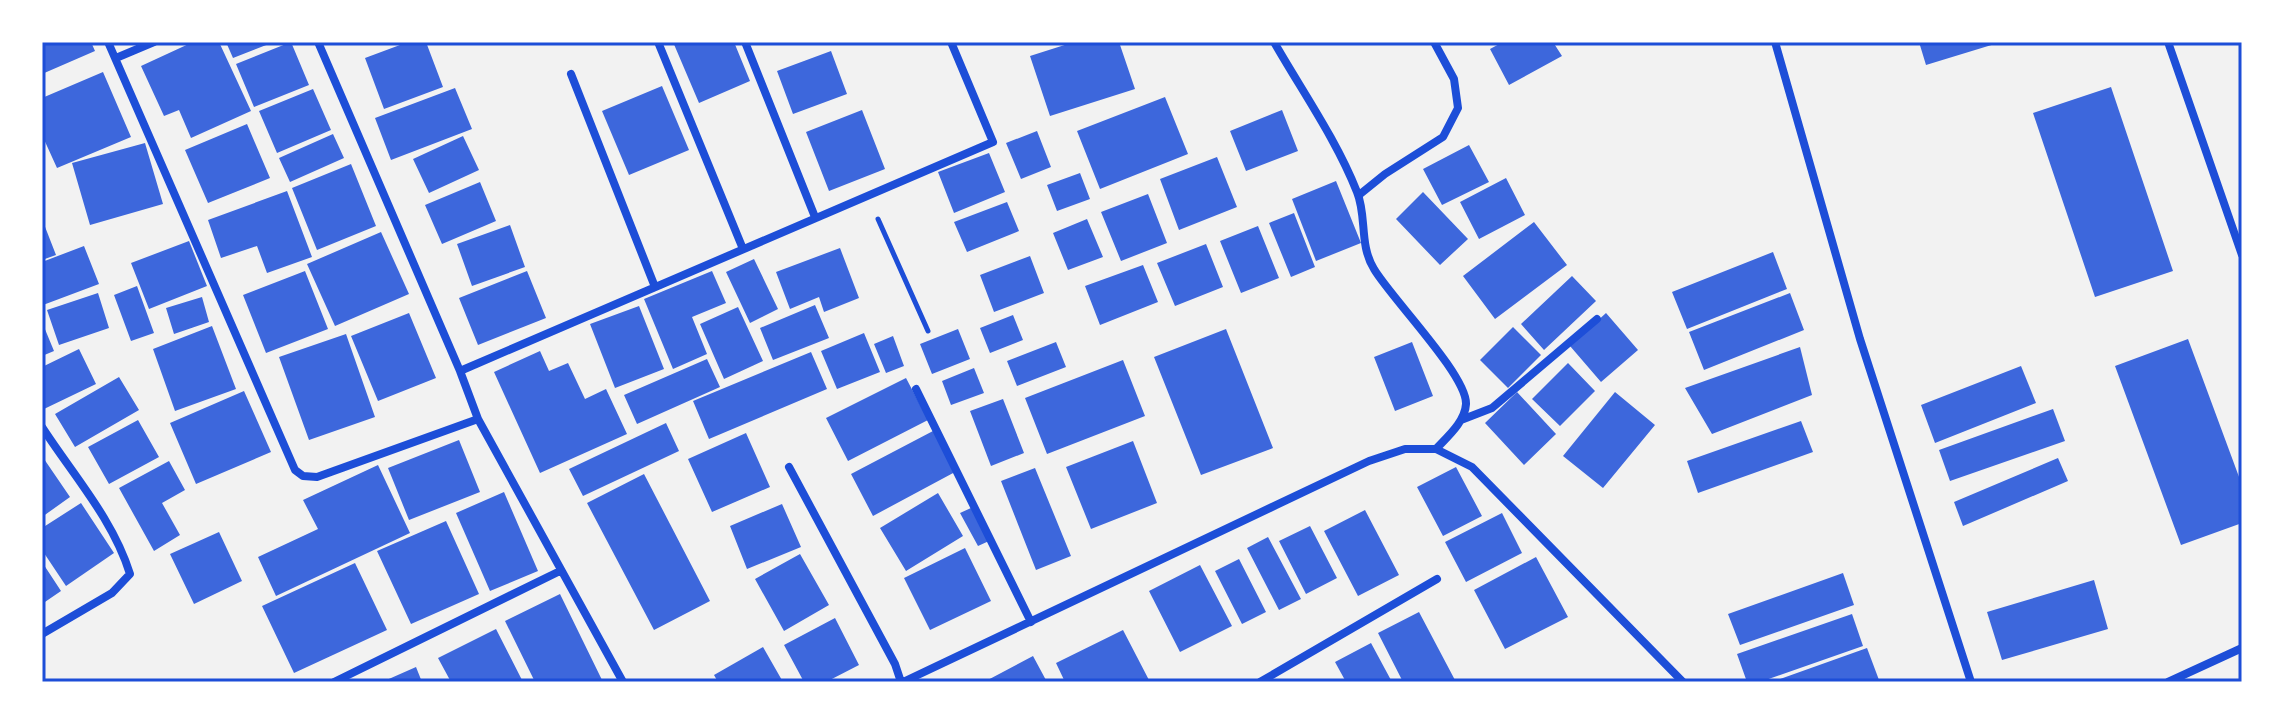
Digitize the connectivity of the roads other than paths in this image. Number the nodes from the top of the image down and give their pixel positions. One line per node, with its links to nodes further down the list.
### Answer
1 (108, 42): 11 (street)
2 (154, 42): 11 (street)
3 (318, 42): 19 (street)
4 (658, 42): 15 (street)
5 (745, 42): 14 (street)
6 (951, 42): 14 (street)
7 (1274, 42): 13 (street)
8 (1434, 42): 13 (street)
9 (1775, 42): 36 (street)
10 (2168, 42): 16 (street)
11 (116, 58): 21 (street)
12 (571, 74): 17 (street)
13 (1359, 195): 22 (street)
14 (815, 217): 15 (street)
15 (743, 249): 17 (street)
16 (2242, 255)
17 (655, 287): 19 (street)
18 (1597, 319): 22 (street)
19 (460, 371): 21 (street)
20 (916, 389): 28 (street)
21 (478, 419): 26 (street)
22 (1461, 420): 24 (street)
23 (42, 427): 29 (street)
24 (1436, 449): 28 (street); 35 (street)
25 (789, 467): 33 (street)
26 (560, 571): 31 (street); 32 (street)
27 (1437, 579): 34 (street)
28 (1031, 622): 33 (street)
29 (42, 634)
30 (2242, 648): 37 (street)
31 (334, 682)
32 (623, 682)
33 (902, 682)
34 (1260, 682)
35 (1683, 682)
36 (1971, 682)
37 (2168, 682)

